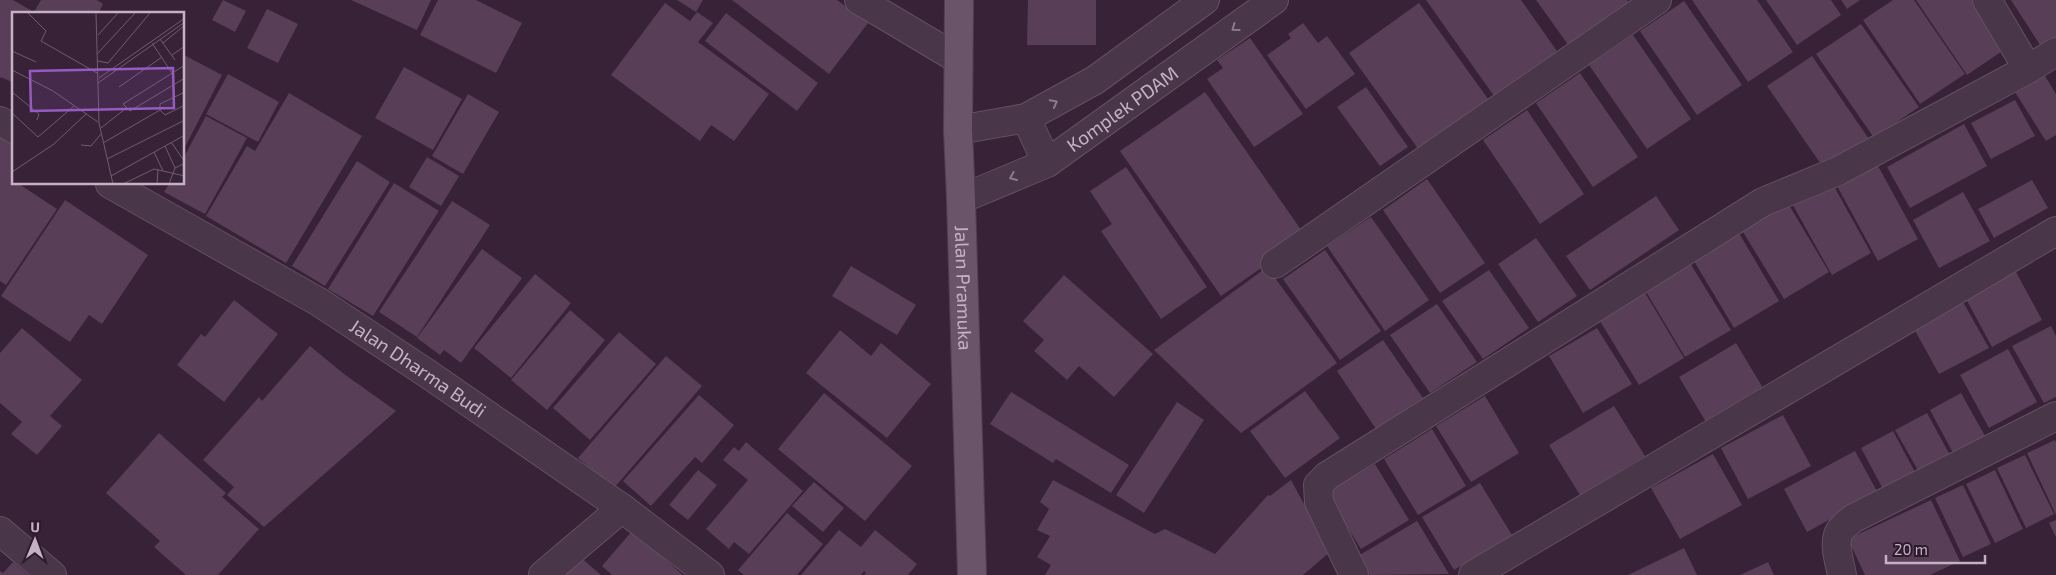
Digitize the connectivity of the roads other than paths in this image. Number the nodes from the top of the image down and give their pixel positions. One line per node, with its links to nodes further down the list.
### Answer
1 (859, 0): 8 (street)
2 (959, 0): 8 (main road, Jalan Pramuka)
3 (1205, 0): 10 (street, Komplek PDAM, one-way to 3)
4 (1274, 0): 14 (street, Komplek PDAM, one-way to 14)
5 (1658, 0): 18 (street)
6 (1987, 0): 9 (street)
7 (2056, 52): 9 (street)
8 (958, 59): 13 (main road, Jalan Pramuka)
9 (2028, 69): 26 (street)
10 (1026, 118): 13 (street, Komplek PDAM); 14 (street)
11 (0, 121): 12 (street)
12 (12, 128)
13 (958, 130): 16 (main road, Jalan Pramuka)
14 (1047, 163): 16 (street, Komplek PDAM, one-way to 16)
15 (112, 185): 20 (street, Jalan Dharma Budi)
16 (961, 199): 25 (main road, Jalan Pramuka)
17 (2056, 231): 27 (street)
18 (1275, 264)
19 (2056, 416): 28 (street)
20 (622, 508): 23 (street); 24 (street, Jalan Dharma Budi)
21 (0, 531): 22 (street)
22 (52, 575)
23 (543, 575)
24 (710, 575)
25 (972, 575)
26 (1354, 575)
27 (1473, 575)
28 (1842, 575)

